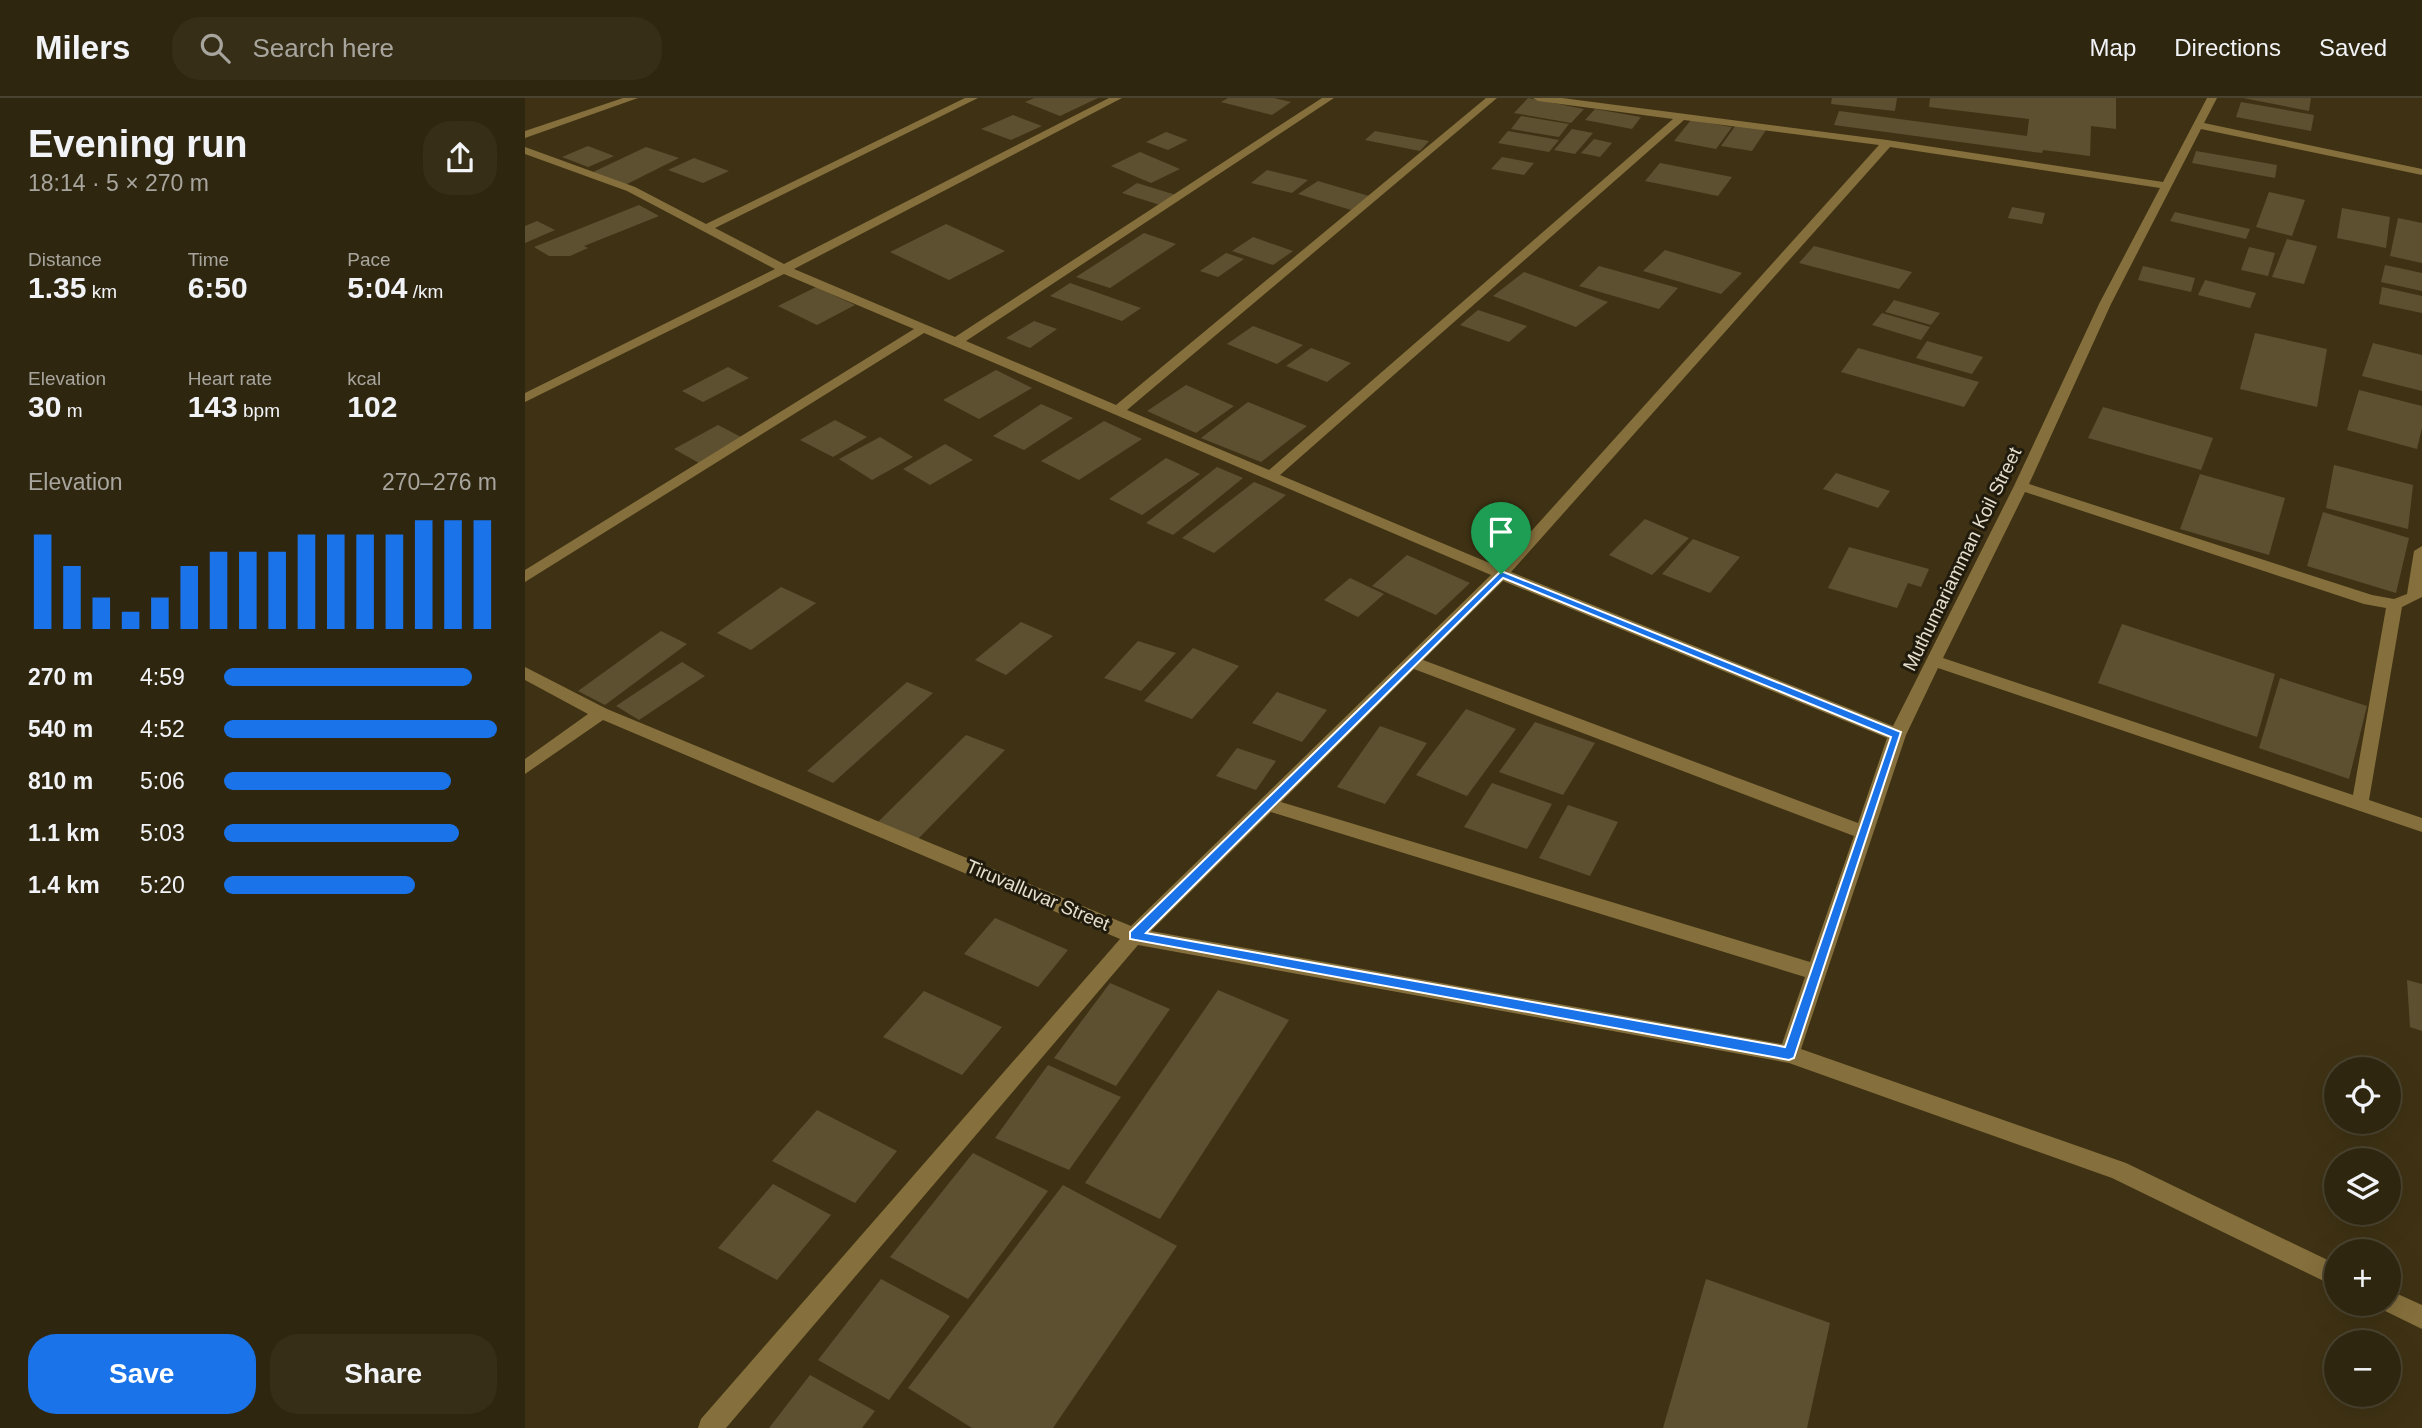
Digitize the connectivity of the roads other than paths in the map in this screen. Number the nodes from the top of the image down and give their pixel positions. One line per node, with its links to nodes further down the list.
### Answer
1 (633, 98): 10 (street)
2 (972, 98): 15 (street)
3 (1117, 98): 16 (street)
4 (1329, 98): 18 (street)
5 (1492, 98): 20 (street)
6 (1538, 98): 8 (street)
7 (2212, 98): 9 (street, Muthumariamman Koil Street)
8 (1681, 117): 11 (street); 21 (street)
9 (2199, 125): 13 (street); 14 (street, Muthumariamman Koil Street)
10 (525, 135)
11 (1887, 144): 14 (street); 24 (street)
12 (525, 150): 15 (street)
13 (2422, 172)
14 (2168, 186): 22 (street, Muthumariamman Koil Street)
15 (705, 229): 16 (street)
16 (784, 269): 17 (street); 19 (street)
17 (924, 328): 18 (street); 25 (street)
18 (956, 342): 20 (street)
19 (525, 398)
20 (1118, 411): 21 (street)
21 (1270, 476): 24 (street)
22 (2021, 486): 26 (street); 27 (street, Muthumariamman Koil Street)
23 (2422, 551): 26 (street)
24 (1501, 574): 28 (street); 31 (street)
25 (525, 577)
26 (2395, 604): 33 (street)
27 (1934, 661): 31 (street, Muthumariamman Koil Street); 33 (street)
28 (1412, 663): 34 (street); 36 (street)
29 (525, 673): 30 (street, Tiruvalluvar Street)
30 (601, 713): 32 (street); 37 (street, Tiruvalluvar Street)
31 (1897, 735): 36 (street, Muthumariamman Koil Street)
32 (525, 768)
33 (2360, 803): 35 (street)
34 (1267, 804): 37 (street); 38 (street)
35 (2422, 825)
36 (1864, 832): 38 (street, Muthumariamman Koil Street)
37 (1134, 936): 39 (street, Tiruvalluvar Street); 43 (street)
38 (1817, 972): 39 (street, Muthumariamman Koil Street)
39 (1789, 1054): 40 (street, Tiruvalluvar Street)
40 (2324, 1270)
41 (2401, 1307): 42 (street)
42 (2422, 1317)
43 (709, 1428)

